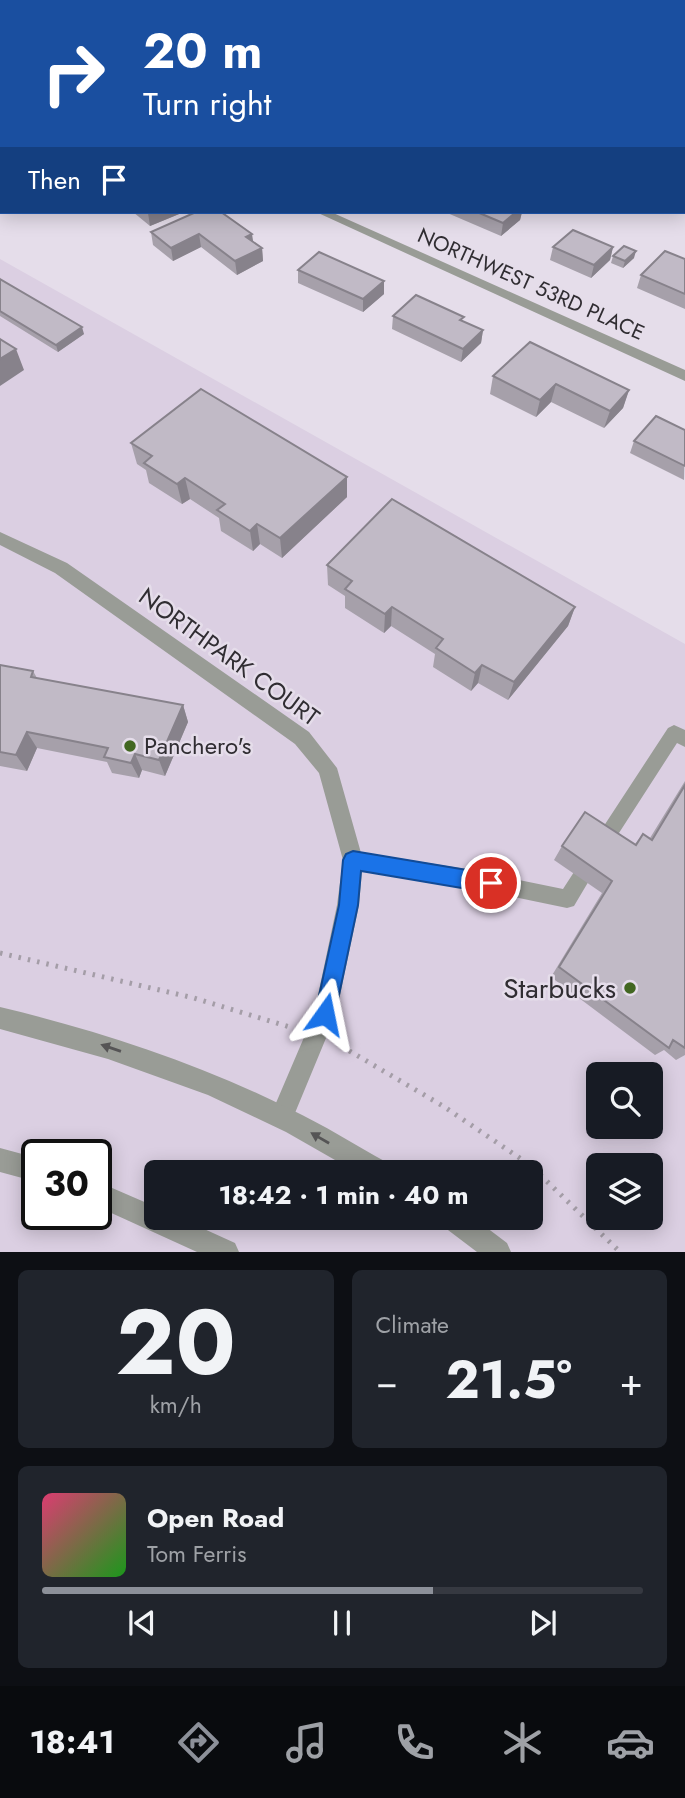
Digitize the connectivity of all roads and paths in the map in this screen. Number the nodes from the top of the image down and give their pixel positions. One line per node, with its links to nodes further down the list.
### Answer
1 (326, 214): 2 (street, NORTHWEST 53RD PLACE)
2 (685, 376)
3 (0, 538): 6 (street, NORTHPARK COURT)
4 (685, 739): 5 (lane)
5 (602, 844)
6 (353, 860): 7 (lane); 9 (street, NORTHPARK COURT)
7 (581, 879)
8 (0, 1018): 9 (street, one-way to 8)
9 (282, 1117): 11 (street, one-way to 9)
10 (0, 1160): 12 (street)
11 (358, 1160)
12 (21, 1166)
13 (112, 1200): 15 (street)
14 (469, 1230): 16 (street)
15 (226, 1252)
16 (498, 1252)

